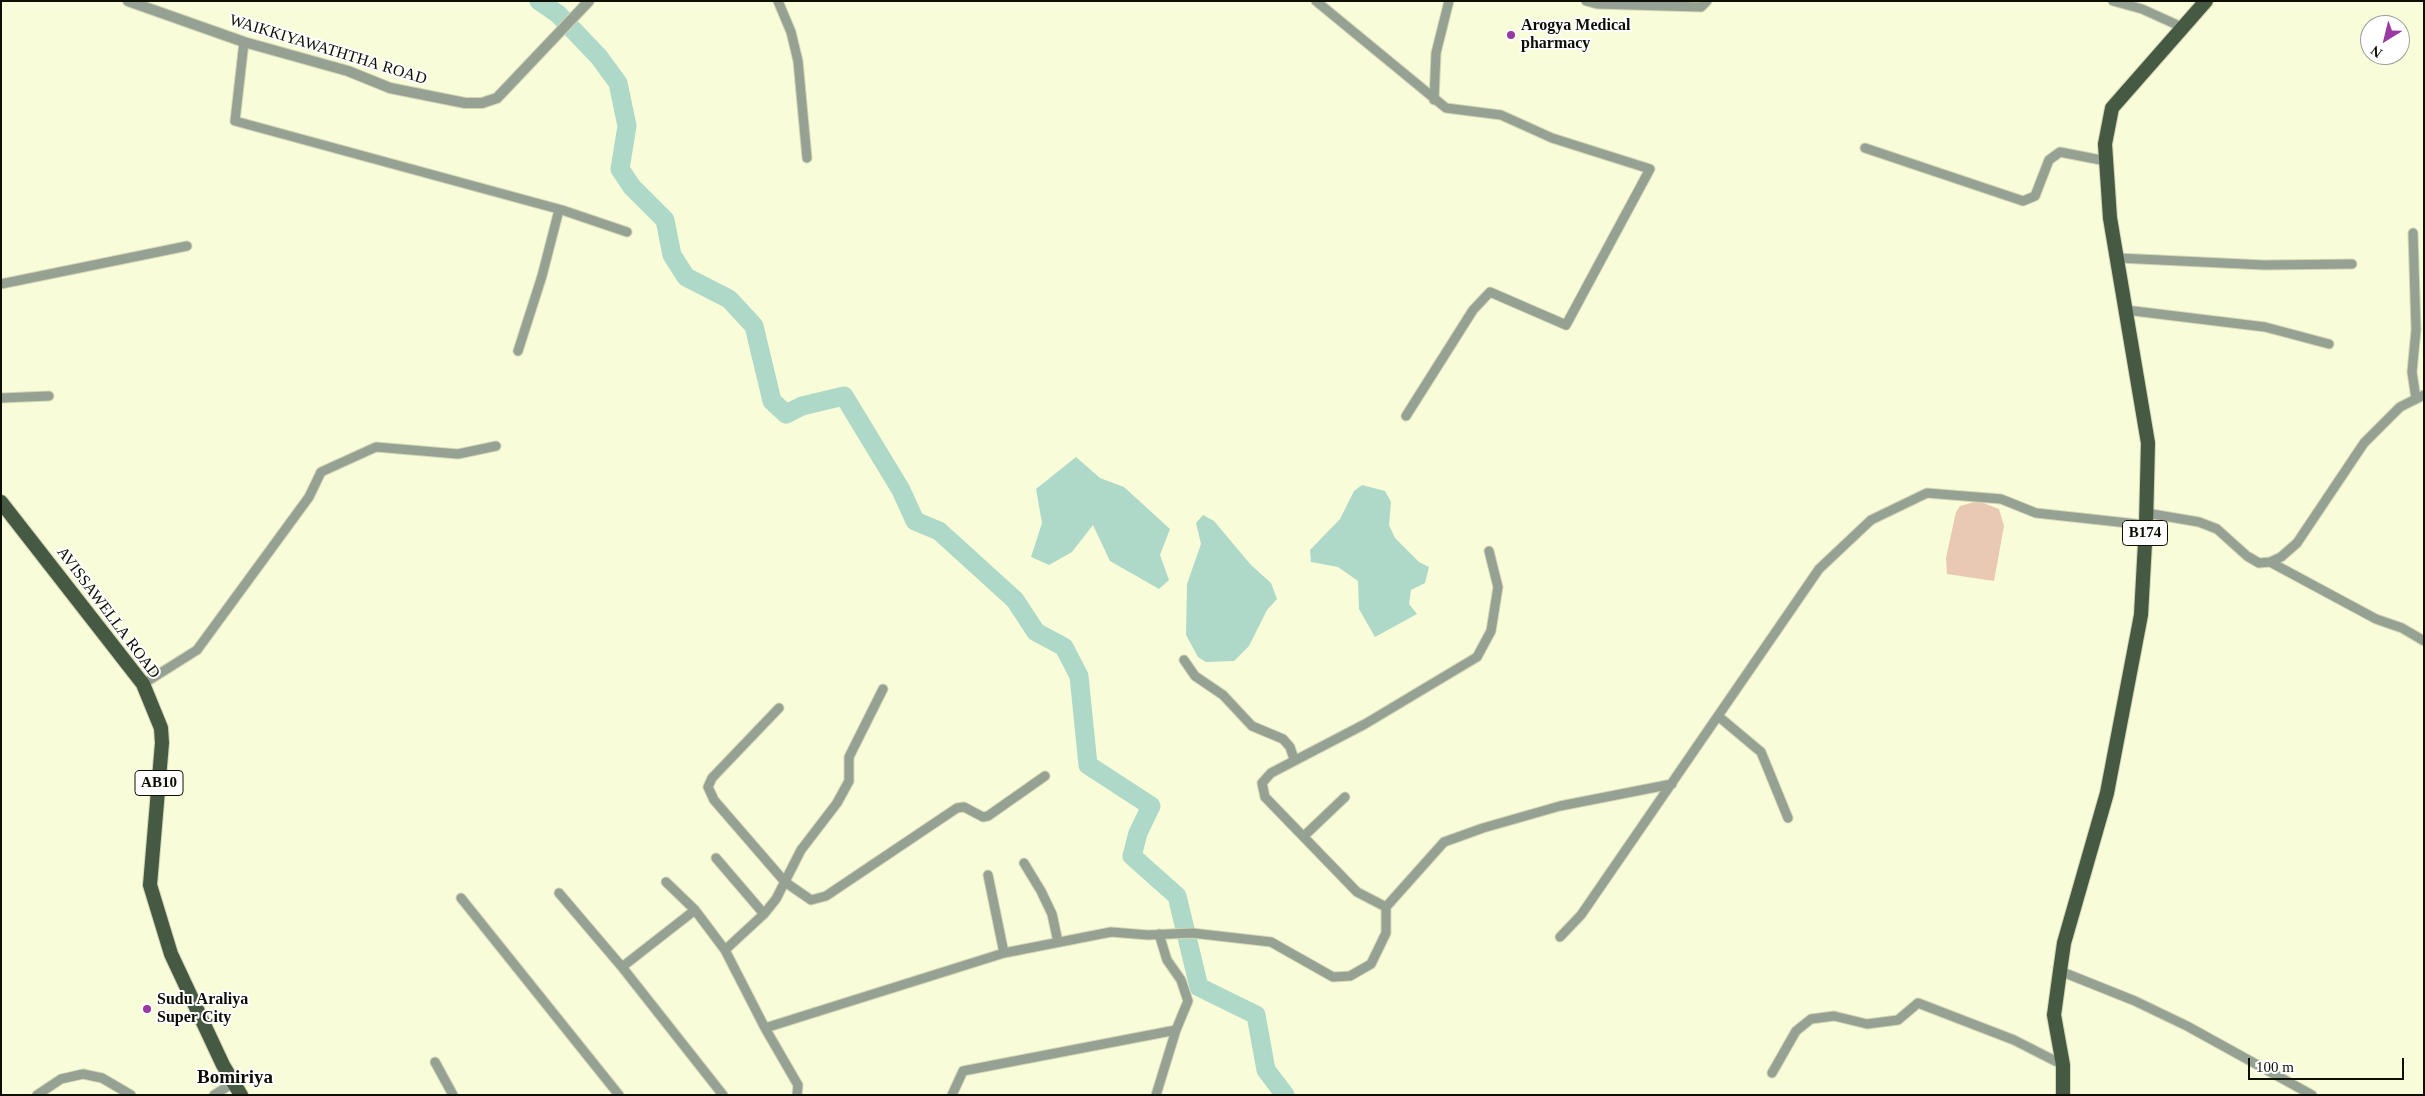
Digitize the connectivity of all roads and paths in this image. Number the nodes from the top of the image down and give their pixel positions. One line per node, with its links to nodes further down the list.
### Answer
1 (128, 1): 11 (street, WAIKKIYAWATHTHA ROAD)
2 (589, 1): 11 (street, WAIKKIYAWATHTHA ROAD)
3 (778, 1): 14 (street)
4 (1316, 1): 12 (street)
5 (1450, 1): 12 (street)
6 (1586, 1): 7 (street)
7 (1708, 1)
8 (2113, 1): 10 (street)
9 (2206, 1): 10 (main road, B174)
10 (2184, 28): 15 (main road, B174)
11 (244, 42): 16 (street)
12 (1434, 100): 29 (street)
13 (1865, 148): 15 (street)
14 (807, 158)
15 (2106, 161): 20 (main road, B174)
16 (559, 210): 17 (street); 25 (street)
17 (627, 232)
18 (2413, 233): 27 (street)
19 (187, 246): 22 (street)
20 (2118, 258): 21 (street); 23 (main road, B174)
21 (2352, 264)
22 (1, 284)
23 (2126, 310): 24 (street); 32 (main road, B174)
24 (2329, 344)
25 (518, 351)
26 (49, 396): 28 (street)
27 (2420, 397): 34 (street)
28 (1, 398)
29 (1406, 416)
30 (496, 446): 37 (street)
31 (1, 502): 37 (main road, AVISSAWELLA ROAD / AB10)
32 (2146, 519): 34 (street); 40 (street); 63 (main road, B174)
33 (1489, 551): 41 (street)
34 (2270, 562): 35 (street)
35 (2424, 641)
36 (1184, 660): 41 (street)
37 (143, 684): 69 (main road, AVISSAWELLA ROAD / AB10)
38 (883, 688): 51 (street)
39 (779, 708): 51 (street)
40 (1718, 716): 43 (street); 45 (street)
41 (1294, 759): 46 (street)
42 (1045, 776): 51 (street)
43 (1672, 784): 54 (street); 58 (street)
44 (1345, 797): 46 (street)
45 (1788, 818)
46 (1304, 836): 54 (street)
47 (716, 858): 56 (street)
48 (1024, 863): 59 (street)
49 (988, 875): 61 (street)
50 (666, 882): 55 (street)
51 (785, 882): 56 (street)
52 (559, 892): 62 (street)
53 (461, 898): 74 (street)
54 (1386, 907): 57 (street)
55 (694, 910): 60 (street); 62 (street)
56 (764, 914): 60 (street)
57 (1159, 934): 59 (street); 65 (street)
58 (1560, 937)
59 (1058, 942): 61 (street)
60 (725, 950): 64 (street)
61 (1004, 953): 64 (street)
62 (622, 967): 75 (street)
63 (2060, 971): 67 (main road, B174); 80 (street)
64 (765, 1028): 76 (street)
65 (1176, 1030): 77 (street); 78 (street)
66 (435, 1062): 73 (street)
67 (2063, 1065): 68 (street); 79 (main road, B174)
68 (1772, 1073)
69 (237, 1089): 72 (street)
70 (38, 1095): 71 (street)
71 (131, 1095)
72 (214, 1095)
73 (453, 1095)
74 (619, 1095)
75 (722, 1095)
76 (797, 1095)
77 (952, 1095)
78 (1156, 1095)
79 (2063, 1095)
80 (2312, 1095)

